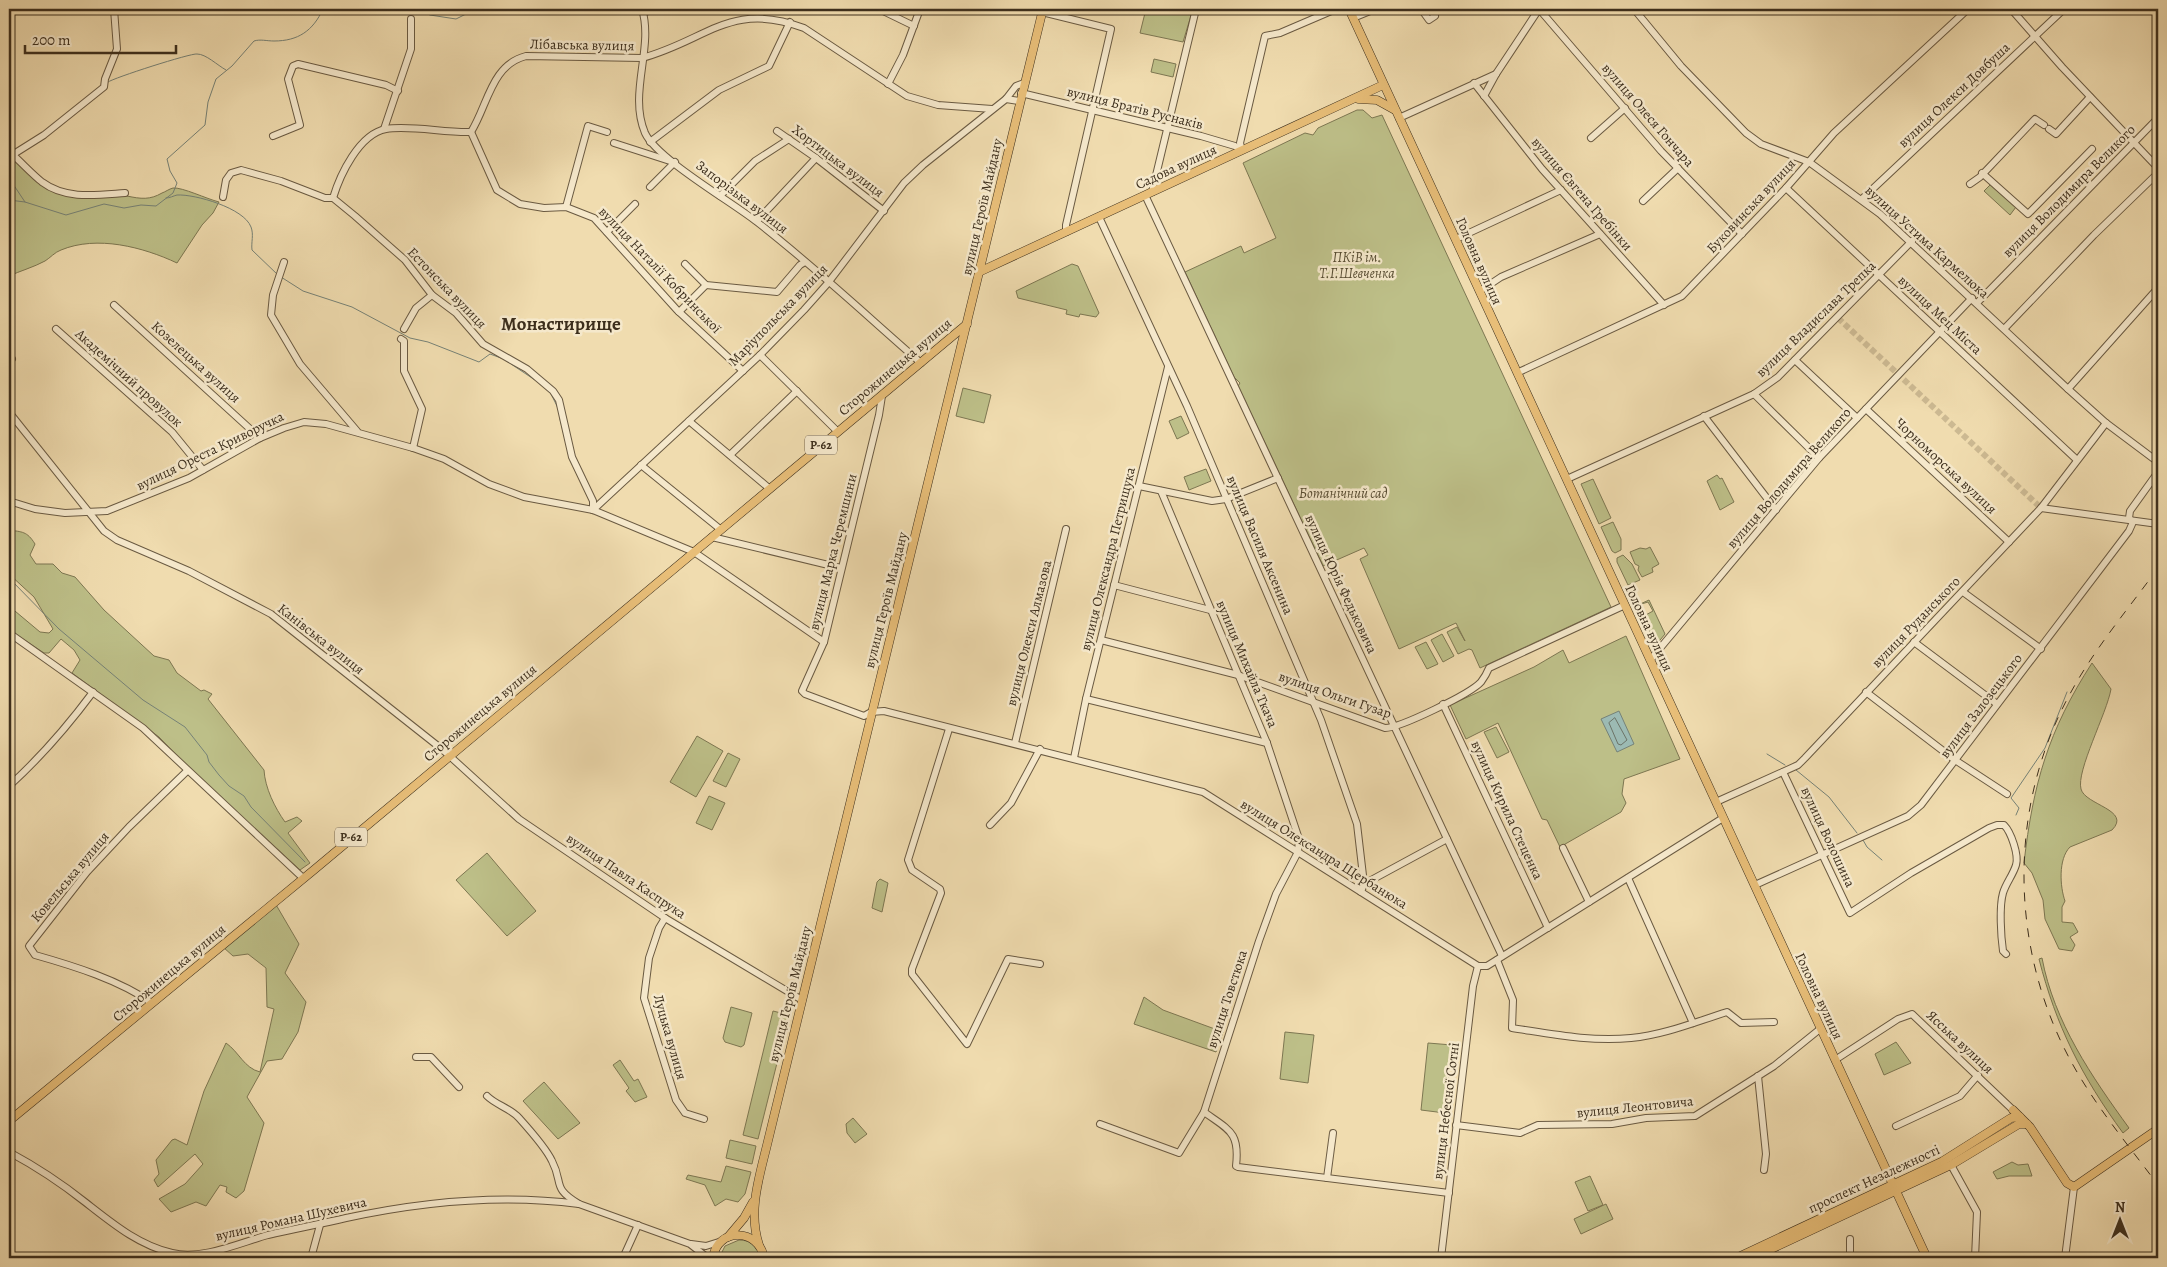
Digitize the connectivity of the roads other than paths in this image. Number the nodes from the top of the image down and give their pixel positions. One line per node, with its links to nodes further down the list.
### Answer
1 (114, 9): 57 (street)
2 (653, 9): 17 (street)
3 (879, 9): 23 (street)
4 (920, 9): 23 (street)
5 (1196, 9): 44 (street)
6 (1336, 9): 56 (street)
7 (1349, 9): 20 (main road, Головна вулиця)
8 (1375, 9): 20 (street)
9 (1421, 9): 19 (street)
10 (1539, 9): 26 (street); 39 (street, вулиця Олеся Гончара)
11 (1634, 9): 60 (street, вулиця Устима Кармелюка)
12 (1968, 9): 60 (street, Буковинська вулиця)
13 (2011, 9): 24 (street)
14 (2064, 9): 24 (street, вулиця Олекси Довбуша)
15 (2155, 9): 18 (street)
16 (1042, 10): 27 (main road, вулиця Героїв Майдану); 41 (street)
17 (642, 11): 25 (street)
18 (2158, 12)
19 (1435, 16)
20 (1353, 18): 30 (main road, Головна вулиця)
21 (411, 19): 31 (street)
22 (790, 22): 25 (street, Лібавська вулиця); 29 (street); 52 (street)
23 (914, 26): 29 (street)
24 (2034, 36): 34 (street); 74 (street, вулиця Олекси Довбуша)
25 (642, 58): 47 (street, Лібавська вулиця); 52 (street)
26 (1496, 74): 28 (street); 33 (street)
27 (1024, 83): 32 (main road, вулиця Героїв Майдану); 35 (street, Маріупольська вулиця)
28 (1474, 83): 33 (street, вулиця Євгена Гребінки); 42 (street)
29 (888, 84): 40 (street)
30 (1384, 88): 36 (main road, Садова вулиця); 37 (main road); 42 (main road, Головна вулиця)
31 (398, 91): 45 (street); 49 (street)
32 (1021, 92): 38 (main road, вулиця Героїв Майдану); 41 (street, вулиця Братів Руснаків)
33 (1484, 96): 68 (street, вулиця Євгена Гребінки)
34 (2090, 97): 53 (street); 63 (street)
35 (1006, 99): 38 (street); 40 (street, Маріупольська вулиця)
36 (1354, 99): 37 (main road); 56 (main road, Садова вулиця)
37 (1376, 100): 42 (main road)
38 (1019, 101): 90 (main road, вулиця Героїв Майдану)
39 (1625, 108): 50 (street); 61 (street, вулиця Олеся Гончара)
40 (992, 109): 78 (street, Маріупольська вулиця)
41 (1094, 110): 44 (street, вулиця Братів Руснаків); 82 (street)
42 (1397, 114): 85 (main road, Головна вулиця)
43 (2158, 118): 53 (street, вулиця Володимира Великого)
44 (1167, 128): 56 (street, вулиця Братів Руснаків); 70 (street)
45 (384, 129): 47 (street); 73 (street)
46 (777, 131): 51 (street, Хортицька вулиця)
47 (471, 132): 77 (street, вулиця Наталії Кобринської)
48 (606, 132): 77 (street)
49 (273, 136)
50 (1592, 138)
51 (789, 139): 58 (street, Хортицька вулиця); 71 (street)
52 (650, 142): 59 (street, Запорізька вулиця)
53 (2135, 142): 62 (street); 97 (street, вулиця Володимира Великого)
54 (614, 143): 59 (street)
55 (2092, 149): 63 (street)
56 (1242, 150): 70 (main road, Садова вулиця)
57 (11, 156): 69 (street)
58 (816, 158): 78 (street, Хортицька вулиця); 80 (street)
59 (675, 162): 66 (street); 71 (street, Запорізька вулиця)
60 (1809, 162): 67 (street, Буковинська вулиця); 74 (street, вулиця Устима Кармелюка)
61 (1678, 168): 75 (street); 84 (street, вулиця Олеся Гончара)
62 (2158, 168)
63 (1982, 173): 65 (street)
64 (2158, 173): 103 (street)
65 (1970, 184)
66 (650, 187)
67 (1786, 188): 84 (street, Буковинська вулиця); 91 (street, вулиця Мец Міста)
68 (1561, 190): 83 (street, вулиця Євгена Гребінки); 85 (street)
69 (125, 193)
70 (1148, 194): 79 (main road, Садова вулиця); 136 (street, вулиця Юрія Федьковича)
71 (720, 196): 80 (street, Запорізька вулиця)
72 (223, 197): 73 (street, Естонська вулиця)
73 (333, 198): 96 (street, Естонська вулиця)
74 (1862, 199): 86 (street, вулиця Устима Кармелюка)
75 (1643, 201)
76 (635, 204): 81 (street)
77 (566, 207): 81 (street, вулиця Наталії Кобринської)
78 (884, 211): 92 (street, Маріупольська вулиця)
79 (1100, 217): 82 (main road, Садова вулиця); 112 (street, вулиця Василя Аксенина)
80 (756, 221): 88 (street, Запорізька вулиця)
81 (607, 232): 100 (street, вулиця Наталії Кобринської)
82 (1066, 232): 90 (main road, Садова вулиця)
83 (1600, 234): 95 (street); 99 (street, вулиця Євгена Гребінки)
84 (1742, 234): 99 (street, Буковинська вулиця)
85 (1456, 239): 95 (main road, Головна вулиця)
86 (1912, 241): 91 (street, вулиця Владислава Трепка); 97 (street, вулиця Устима Кармелюка)
87 (284, 262): 125 (street)
88 (805, 262): 92 (street, Запорізька вулиця); 93 (street)
89 (685, 264): 93 (street)
90 (979, 272): 101 (main road, вулиця Героїв Майдану)
91 (1879, 275): 105 (street, вулиця Мец Міста); 109 (street, вулиця Владислава Трепка)
92 (828, 283): 108 (street, Маріупольська вулиця); 111 (street, Запорізька вулиця)
93 (706, 285): 100 (street)
94 (2158, 288): 115 (street)
95 (1480, 291): 114 (main road, Головна вулиця)
96 (432, 295): 102 (street); 144 (street, Естонська вулиця)
97 (1975, 300): 103 (street, вулиця Устима Кармелюка); 105 (street, вулиця Володимира Великого)
98 (114, 305): 127 (street, Козелецька вулиця)
99 (1664, 306): 114 (street, Буковинська вулиця)
100 (679, 312): 113 (street, вулиця Наталії Кобринської)
101 (967, 324): 111 (main road, Сторожинецька вулиця / Р-62); 173 (main road, вулиця Героїв Майдану)
102 (404, 328)
103 (2005, 328): 115 (street, вулиця Устима Кармелюка)
104 (56, 329): 134 (street, Академічний провулок)
105 (1940, 331): 119 (street, вулиця Володимира Великого); 131 (street, вулиця Мец Міста)
106 (401, 339): 128 (street)
107 (9, 355): 110 (street)
108 (760, 355): 113 (street, Маріупольська вулиця); 116 (street)
109 (1796, 360): 117 (street, вулиця Владислава Трепка); 122 (street)
110 (9, 362)
111 (921, 363): 118 (main road, Сторожинецька вулиця / Р-62)
112 (1168, 367): 138 (street, вулиця Олександра Петрищука); 141 (street, вулиця Василя Аксенина)
113 (743, 371): 123 (street, Маріупольська вулиця)
114 (1519, 372): 137 (main road, Головна вулиця)
115 (2068, 389): 124 (street, вулиця Устима Кармелюка)
116 (796, 391): 126 (street); 129 (street)
117 (1754, 394): 121 (street, вулиця Владислава Трепка); 130 (street)
118 (882, 396): 126 (main road, Сторожинецька вулиця / Р-62); 154 (street, вулиця Марка Черемшини)
119 (1866, 410): 122 (street, вулиця Володимира Великого); 152 (street, Чорноморська вулиця)
120 (9, 412): 146 (street, Канівська вулиця)
121 (1704, 416): 137 (street, вулиця Владислава Трепка); 145 (street)
122 (1857, 418): 130 (street, вулиця Володимира Великого)
123 (689, 421): 129 (street); 133 (street, Маріупольська вулиця)
124 (2106, 422): 131 (street, вулиця Руданського); 132 (street, вулиця Устима Кармелюка)
125 (357, 431): 127 (street, вулиця Ореста Криворучка); 128 (street, вулиця Ореста Криворучка)
126 (837, 431): 139 (main road, Сторожинецька вулиця / Р-62)
127 (260, 438): 134 (street, вулиця Ореста Криворучка)
128 (413, 448): 144 (street, вулиця Ореста Криворучка)
129 (730, 454): 139 (street)
130 (1820, 458): 145 (street, вулиця Володимира Великого)
131 (2077, 460): 143 (street, вулиця Руданського)
132 (2158, 460)
133 (641, 465): 144 (street, Маріупольська вулиця); 149 (street)
134 (202, 470): 146 (street, вулиця Ореста Криворучка)
135 (2158, 472): 147 (street, вулиця Залозецького)
136 (1278, 478): 141 (street); 174 (street, вулиця Юрія Федьковича)
137 (1568, 479): 157 (main road, Головна вулиця)
138 (1139, 486): 140 (street); 155 (street, вулиця Олександра Петрищука)
139 (770, 489): 149 (main road, Сторожинецька вулиця / Р-62)
140 (1161, 491): 141 (street); 158 (street, вулиця Михайла Ткача)
141 (1226, 499): 170 (street, вулиця Василя Аксенина)
142 (9, 501): 146 (street, вулиця Ореста Криворучка)
143 (2041, 508): 147 (street); 152 (street, вулиця Руданського)
144 (593, 510): 153 (street, вулиця Ореста Криворучка)
145 (1776, 510): 164 (street, вулиця Володимира Великого)
146 (91, 513): 179 (street, Канівська вулиця)
147 (2133, 522): 148 (street); 163 (street, вулиця Залозецького)
148 (2158, 524)
149 (720, 529): 151 (main road, Сторожинецька вулиця / Р-62)
150 (1066, 529): 176 (street, вулиця Олекси Алмазова)
151 (712, 537): 153 (main road, Сторожинецька вулиця / Р-62); 154 (street)
152 (2009, 542): 156 (street, вулиця Руданського)
153 (694, 552): 161 (street, вулиця Ореста Криворучка); 179 (main road, Сторожинецька вулиця / Р-62)
154 (841, 568): 161 (street, вулиця Марка Черемшини)
155 (1114, 586): 158 (street); 160 (street, вулиця Олександра Петрищука)
156 (1963, 592): 162 (street, вулиця Руданського); 163 (street)
157 (1625, 605): 164 (main road, Головна вулиця); 171 (street, вулиця Ольги Гузар)
158 (1210, 610): 165 (street, вулиця Михайла Ткача)
159 (9, 633): 166 (street)
160 (1101, 640): 165 (street, вулиця Ольги Гузар); 168 (street, вулиця Олександра Петрищука)
161 (824, 642): 169 (street, вулиця Марка Черемшини)
162 (1914, 642): 167 (street, вулиця Руданського); 172 (street)
163 (2041, 649): 172 (street, вулиця Залозецького)
164 (1651, 659): 186 (main road, Головна вулиця)
165 (1238, 675): 170 (street, вулиця Ольги Гузар); 177 (street, вулиця Михайла Ткача)
166 (93, 692): 182 (street); 184 (street)
167 (1866, 692): 181 (street); 183 (street, вулиця Руданського)
168 (1086, 699): 177 (street); 180 (street, вулиця Олександра Петрищука)
169 (819, 700): 173 (street, вулиця Олександра Щербанюка)
170 (1314, 702): 174 (street, вулиця Ольги Гузар); 195 (street, вулиця Василя Аксенина)
171 (1443, 704): 174 (street, вулиця Ольги Гузар); 200 (street, вулиця Кирила Стеценка)
172 (1997, 704): 181 (street, вулиця Залозецького)
173 (870, 712): 175 (street, вулиця Олександра Щербанюка); 205 (main road, вулиця Героїв Майдану)
174 (1394, 728): 189 (street, вулиця Юрія Федьковича)
175 (949, 729): 176 (street, вулиця Олександра Щербанюка); 203 (street)
176 (1015, 743): 178 (street, вулиця Олександра Щербанюка)
177 (1268, 744): 191 (street, вулиця Михайла Ткача)
178 (1040, 749): 180 (street, вулиця Олександра Щербанюка); 188 (street)
179 (450, 755): 193 (main road, Сторожинецька вулиця / Р-62); 199 (street, вулиця Павла Каспрука)
180 (1074, 758): 191 (street, вулиця Олександра Щербанюка)
181 (1955, 760): 185 (street); 192 (street, вулиця Залозецького)
182 (188, 771): 193 (street); 206 (street, Ковельська вулиця)
183 (1783, 772): 186 (street, вулиця Руданського); 192 (street, вулиця Волошина)
184 (9, 786)
185 (2007, 794)
186 (1716, 802): 187 (main road, Головна вулиця)
187 (1723, 818): 194 (street); 196 (main road, Головна вулиця)
188 (990, 824)
189 (1447, 839): 195 (street); 202 (street, вулиця Юрія Федьковича)
190 (1563, 848): 198 (street)
191 (1298, 852): 197 (street, вулиця Олександра Щербанюка); 217 (street, вулиця Товстюка)
192 (1822, 855): 196 (street, вулиця Залозецького); 201 (street, вулиця Волошина)
193 (303, 878): 206 (main road, Сторожинецька вулиця / Р-62)
194 (1628, 878): 198 (street); 208 (street)
195 (1364, 884): 197 (street, вулиця Василя Аксенина)
196 (1755, 885): 209 (main road, Головна вулиця)
197 (1361, 892): 204 (street, вулиця Олександра Щербанюка)
198 (1590, 902): 200 (street)
199 (666, 918): 205 (street, вулиця Павла Каспрука); 220 (street, Луцька вулиця)
200 (1548, 928): 202 (street)
201 (2006, 954)
202 (1499, 958): 204 (street); 208 (street, вулиця Юрія Федьковича)
203 (1040, 964)
204 (1478, 966): 224 (street, вулиця Небесної Сотні)
205 (802, 1000): 235 (main road, вулиця Героїв Майдану)
206 (152, 1003): 221 (main road, Сторожинецька вулиця / Р-62)
207 (1774, 1022): 208 (street)
208 (1693, 1023)
209 (1820, 1029): 211 (main road, Головна вулиця); 213 (street, вулиця Леонтовича)
210 (416, 1057): 214 (street)
211 (1835, 1060): 212 (street, Ясська вулиця); 233 (main road, Головна вулиця)
212 (1978, 1075): 216 (street, Ясська вулиця); 225 (street)
213 (1758, 1076): 224 (street, вулиця Леонтовича); 230 (street)
214 (459, 1087)
215 (487, 1096): 236 (street)
216 (2013, 1110): 218 (main road); 219 (main road)
217 (1204, 1112): 222 (street, вулиця Товстюка); 231 (street)
218 (2020, 1117): 219 (main road, проспект Незалежності); 223 (main road)
219 (2011, 1118): 233 (main road, проспект Незалежності)
220 (704, 1119)
221 (9, 1121)
222 (1100, 1124)
223 (2027, 1124): 229 (main road, проспект Незалежності); 232 (main road)
224 (1456, 1125): 234 (street, вулиця Небесної Сотні)
225 (1896, 1126)
226 (2158, 1128): 232 (main road)
227 (1333, 1133): 231 (street)
228 (9, 1152): 237 (street, вулиця Романа Шухевича)
229 (1951, 1165): 233 (main road, проспект Незалежності); 254 (street)
230 (1764, 1170)
231 (1327, 1178): 234 (street)
232 (2074, 1187): 255 (street)
233 (1893, 1188): 250 (main road, проспект Незалежності); 251 (main road, проспект Незалежності); 253 (main road, Головна вулиця)
234 (1449, 1193): 249 (street, вулиця Небесної Сотні)
235 (755, 1198): 239 (main road); 242 (main road)
236 (579, 1204): 237 (street, вулиця Романа Шухевича); 238 (street)
237 (320, 1225): 243 (street)
238 (638, 1225): 241 (street); 244 (street)
239 (724, 1239): 241 (street); 242 (main road); 246 (main road)
240 (1850, 1239): 252 (street)
241 (690, 1244): 245 (street)
242 (760, 1247): 247 (main road); 248 (main road)
243 (313, 1258)
244 (624, 1258)
245 (708, 1258)
246 (713, 1258)
247 (764, 1258)
248 (770, 1258)
249 (1441, 1258)
250 (1736, 1258)
251 (1752, 1258)
252 (1850, 1258)
253 (1926, 1258)
254 (1975, 1258)
255 (2065, 1258)

